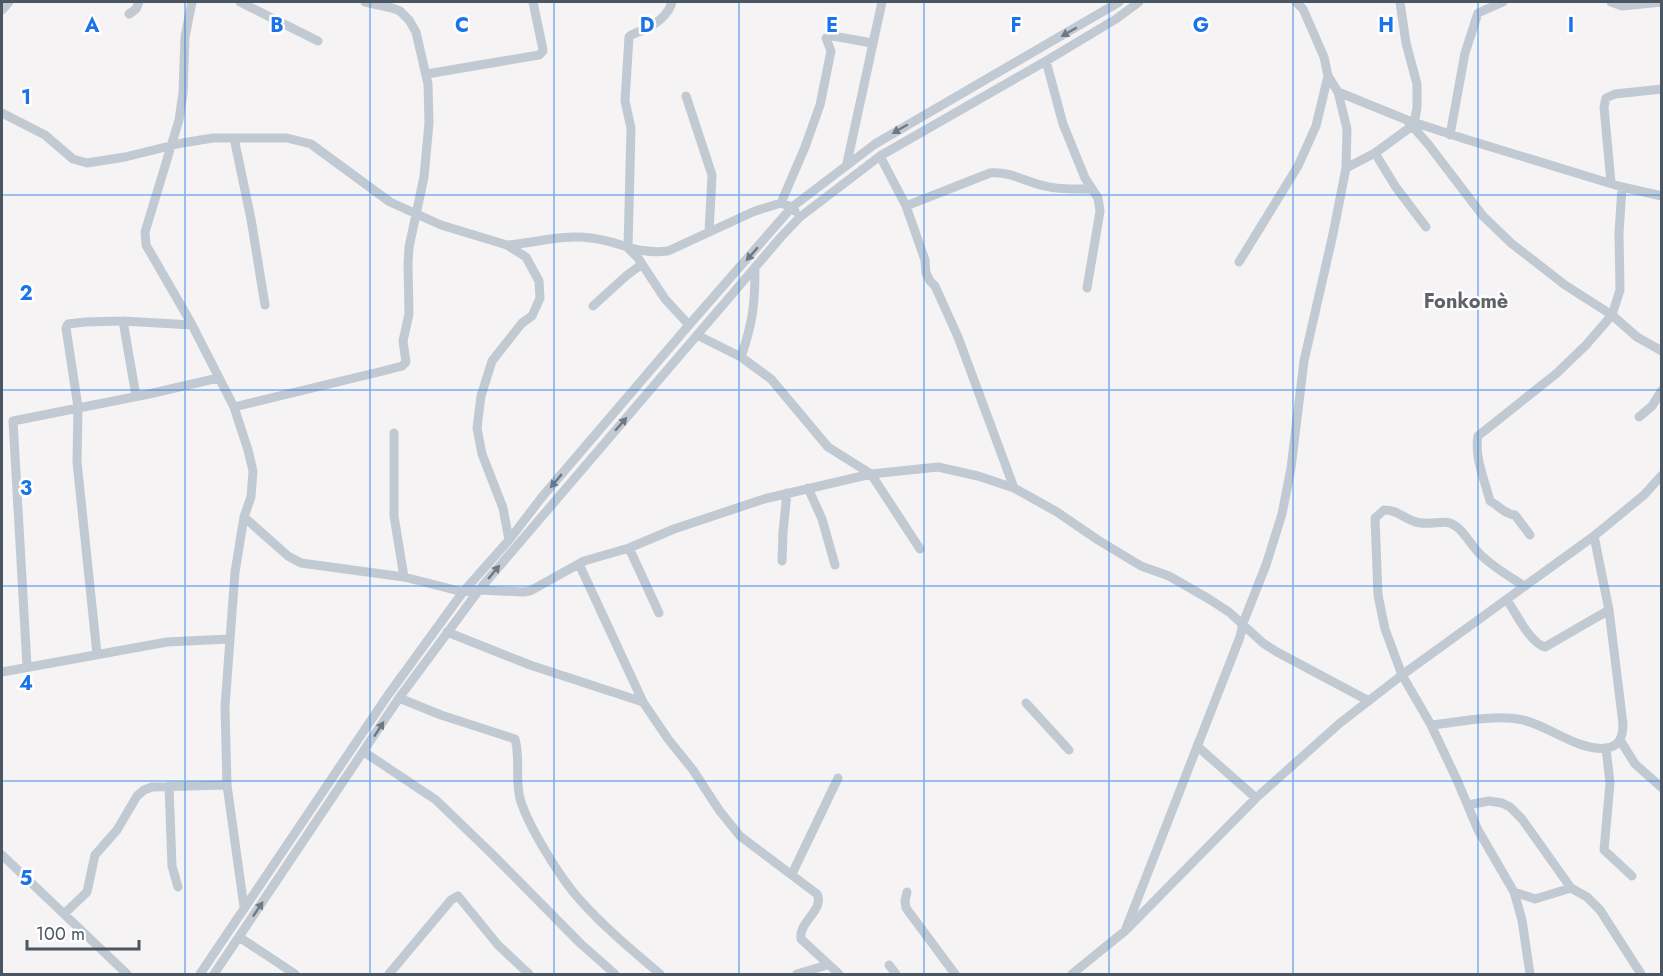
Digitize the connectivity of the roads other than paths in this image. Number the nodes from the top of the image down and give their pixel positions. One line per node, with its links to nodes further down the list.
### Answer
1 (9, 2): 16 (street)
2 (139, 2): 17 (street)
3 (192, 2): 30 (street)
4 (240, 2): 18 (street)
5 (365, 2): 21 (street)
6 (533, 2): 21 (street)
7 (672, 2): 47 (street)
8 (882, 2): 19 (street)
9 (1119, 2): 33 (street, one-way to 33)
10 (1139, 2): 20 (street)
11 (1296, 2): 22 (street)
12 (1400, 2): 27 (street)
13 (1503, 2): 28 (street)
14 (1611, 2): 15 (street)
15 (1662, 2)
16 (2, 10)
17 (129, 14)
18 (318, 41)
19 (872, 43): 33 (street); 39 (street)
20 (1046, 61): 32 (street); 37 (street)
21 (427, 74): 42 (street)
22 (1328, 76): 24 (street); 48 (street)
23 (1662, 88): 35 (street)
24 (1338, 92): 27 (street); 34 (street)
25 (686, 96): 45 (street)
26 (2, 113): 30 (street)
27 (1411, 123): 28 (street); 31 (street); 54 (street)
28 (1450, 135): 35 (street)
29 (234, 138): 30 (street); 42 (street); 52 (street)
30 (170, 146): 56 (street)
31 (1375, 153): 34 (street); 44 (street)
32 (880, 156): 40 (street); 43 (street)
33 (847, 163): 41 (street)
34 (1346, 168): 89 (street)
35 (1611, 183): 36 (street)
36 (1622, 187): 38 (street); 54 (street)
37 (1092, 189): 40 (street); 51 (street)
38 (1662, 196)
39 (781, 203): 41 (street); 45 (street)
40 (906, 206): 71 (street)
41 (792, 207): 43 (street); 57 (street, one-way to 57)
42 (416, 213): 46 (street); 65 (street)
43 (800, 217): 50 (street)
44 (1426, 227)
45 (709, 232): 47 (street)
46 (507, 245): 47 (street); 76 (street)
47 (628, 248): 49 (street)
48 (1239, 262)
49 (642, 264): 53 (street); 57 (street)
50 (754, 267): 58 (street); 60 (street)
51 (1087, 288)
52 (265, 305)
53 (593, 306)
54 (1612, 315): 59 (street); 74 (street)
55 (123, 321): 56 (street); 63 (street); 64 (street)
56 (192, 325): 61 (street)
57 (689, 325): 76 (street, one-way to 76)
58 (697, 335): 60 (street); 84 (street, one-way to 58)
59 (1662, 351)
60 (741, 357): 68 (street)
61 (219, 378): 63 (street); 65 (street)
62 (1662, 390): 66 (street)
63 (136, 396): 64 (street)
64 (78, 407): 92 (street); 93 (street)
65 (234, 407): 73 (street)
66 (1639, 417)
67 (394, 433): 82 (street)
68 (871, 474): 70 (street); 71 (street); 78 (street)
69 (1662, 475): 75 (street)
70 (808, 488): 72 (street); 81 (street)
71 (1014, 488): 89 (street)
72 (787, 493): 77 (street); 79 (street)
73 (244, 517): 82 (street); 91 (street)
74 (1530, 535)
75 (1594, 536): 83 (street); 87 (street)
76 (509, 540): 85 (street)
77 (629, 548): 80 (street); 88 (street)
78 (920, 549)
79 (782, 561)
80 (579, 564): 84 (street); 98 (street)
81 (835, 565)
82 (404, 578): 85 (street)
83 (1524, 586): 86 (street); 95 (street)
84 (479, 590): 85 (street); 90 (street)
85 (463, 592): 120 (street)
86 (1507, 600): 87 (street); 95 (street)
87 (1609, 610): 101 (street)
88 (659, 613)
89 (1243, 623): 97 (street); 102 (street)
90 (447, 632): 96 (street); 98 (street)
91 (229, 639): 92 (street); 107 (street)
92 (97, 654): 93 (street)
93 (27, 666): 94 (street)
94 (2, 672)
95 (1402, 675): 97 (street); 100 (street)
96 (399, 698): 105 (street, one-way to 96); 134 (street)
97 (1369, 701): 110 (street)
98 (643, 702): 113 (street)
99 (1026, 703): 104 (street)
100 (1431, 725): 103 (street); 111 (street)
101 (1620, 740): 103 (street); 109 (street)
102 (1197, 746): 110 (street); 123 (street)
103 (1606, 748): 114 (street)
104 (1069, 750)
105 (364, 752): 124 (street, one-way to 105); 133 (street)
106 (838, 778): 113 (street)
107 (227, 785): 108 (street); 120 (street)
108 (169, 786): 115 (street); 121 (street)
109 (1662, 788)
110 (1256, 798): 123 (street)
111 (1468, 805): 116 (street); 118 (street)
112 (2, 855): 121 (street)
113 (792, 874): 125 (street)
114 (1632, 876)
115 (178, 887)
116 (1571, 888): 119 (street); 141 (street)
117 (907, 892): 138 (street)
118 (1515, 892): 119 (street); 122 (street)
119 (1535, 898): 122 (street)
120 (244, 907): 128 (street)
121 (64, 914): 127 (street)
122 (1521, 915): 140 (street)
123 (1125, 931): 139 (street)
124 (239, 937): 129 (street); 130 (street)
125 (827, 965): 135 (street); 136 (street)
126 (889, 965): 137 (street)
127 (127, 975)
128 (200, 975)
129 (214, 975)
130 (295, 975)
131 (389, 975): 132 (street)
132 (529, 975)
133 (615, 975)
134 (660, 975)
135 (797, 975)
136 (839, 975)
137 (896, 975)
138 (955, 975)
139 (1072, 975)
140 (1530, 975)
141 (1641, 975)

